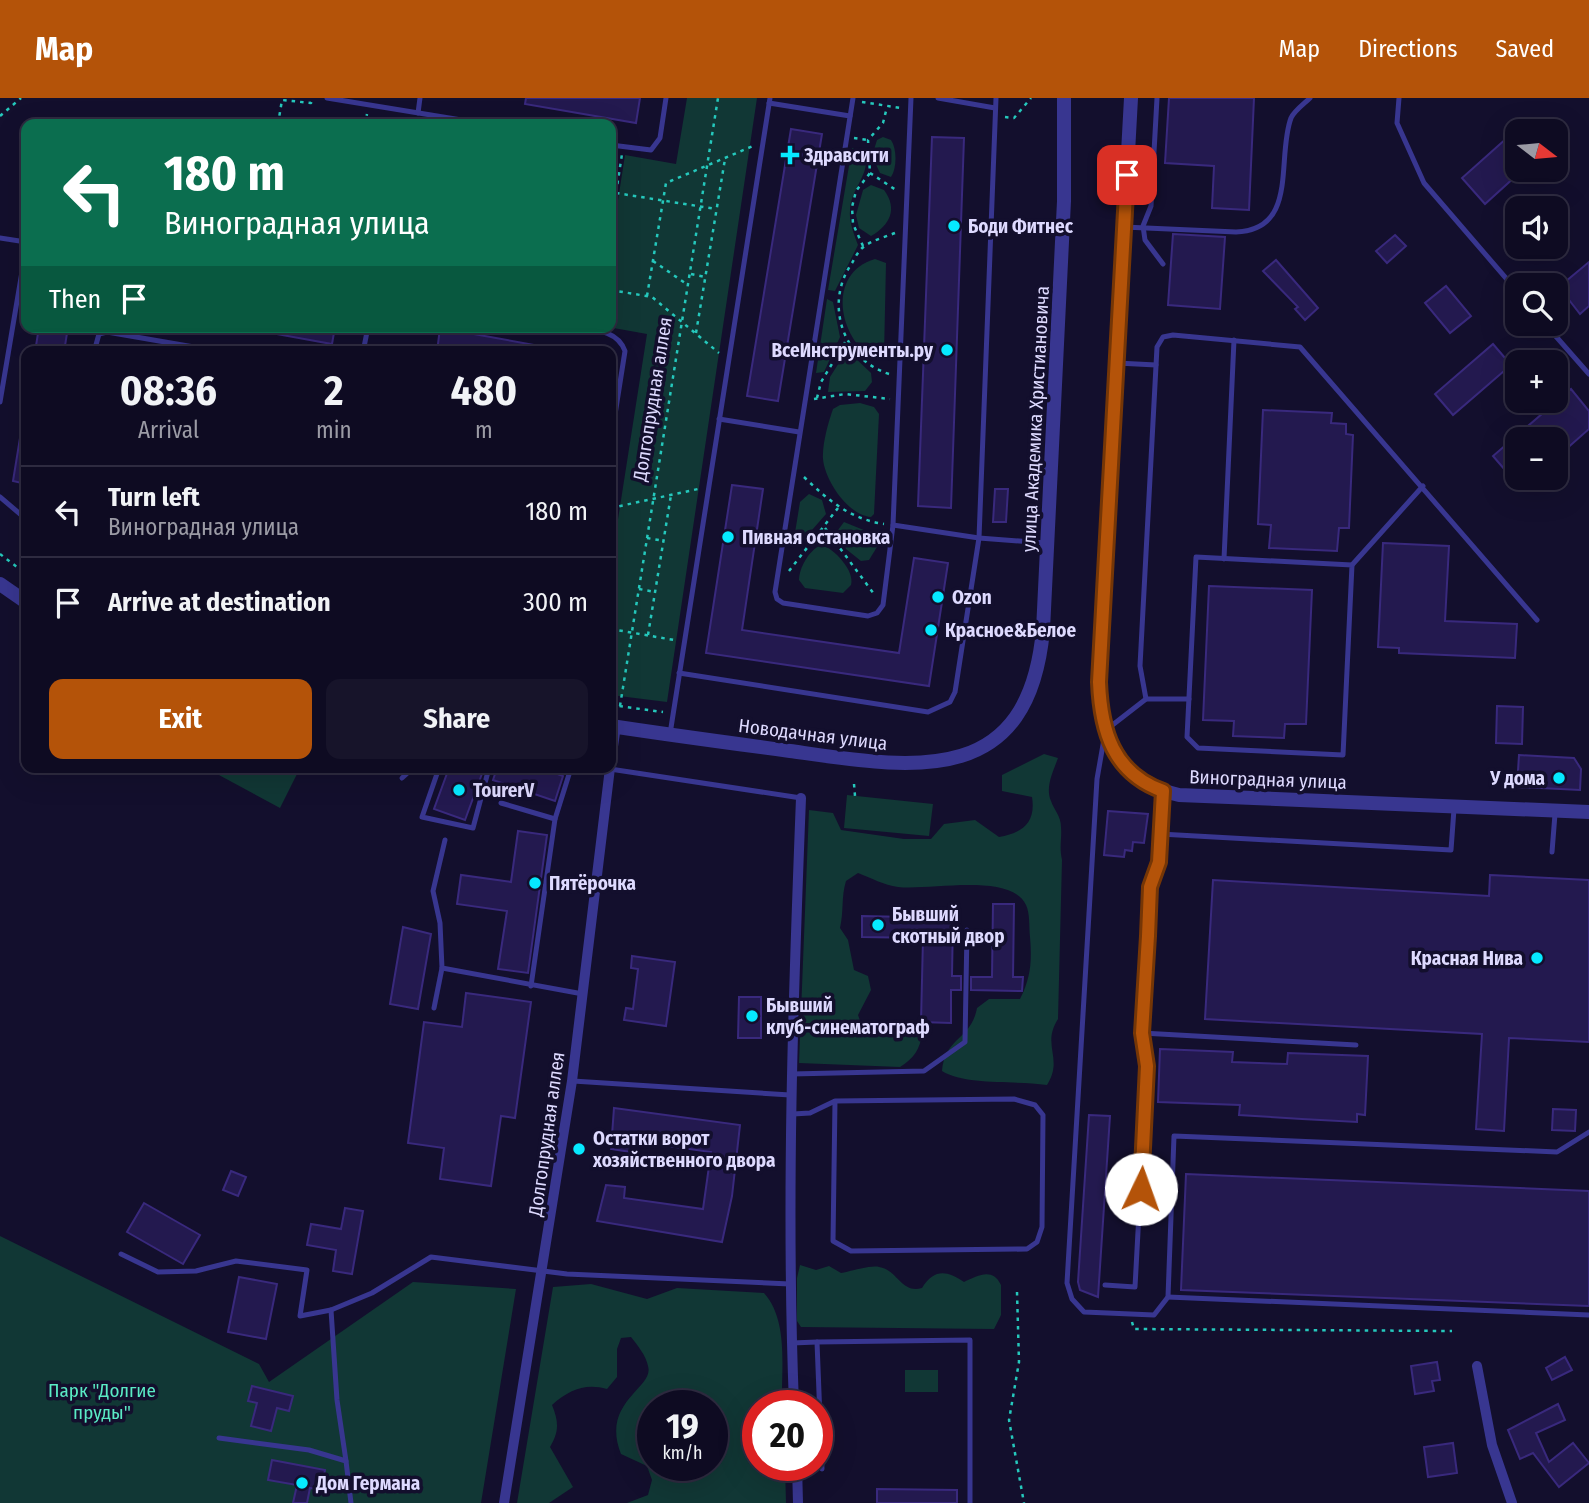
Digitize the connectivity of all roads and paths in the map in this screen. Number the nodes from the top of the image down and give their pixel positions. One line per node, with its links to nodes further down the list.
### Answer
1 (21, 98): 22 (path)
2 (313, 98): 25 (path)
3 (327, 98): 21 (lane)
4 (421, 98): 21 (lane)
5 (666, 98): 29 (lane)
6 (718, 98): 31 (path, Долгопрудная аллея)
7 (911, 98): 19 (lane)
8 (938, 98): 20 (lane)
9 (996, 98): 20 (lane)
10 (1031, 98): 24 (path)
11 (1065, 98): 87 (street, улица Академика Христиановича)
12 (1131, 98): 39 (street, Виноградная улица)
13 (1157, 98): 38 (lane)
14 (1310, 98): 38 (lane)
15 (1399, 98): 48 (lane)
16 (853, 99): 18 (path); 23 (lane)
17 (769, 101): 23 (lane); 27 (lane)
18 (887, 107): 19 (path); 32 (path)
19 (911, 108): 34 (lane)
20 (995, 108): 24 (lane)
21 (418, 113): 26 (lane)
22 (0, 116)
23 (850, 116): 67 (lane)
24 (995, 116): 85 (lane)
25 (279, 119)
26 (455, 119)
27 (763, 142): 30 (path); 61 (lane)
28 (616, 146): 29 (lane)
29 (623, 147): 33 (path)
30 (725, 159): 31 (path); 37 (path)
31 (707, 167): 35 (path); 36 (path, Долгопрудная аллея)
32 (870, 173): 34 (path); 43 (path)
33 (616, 193): 35 (path)
34 (907, 193): 40 (lane)
35 (663, 201): 36 (path); 44 (path)
36 (701, 206): 37 (path); 46 (path, Долгопрудная аллея)
37 (716, 209): 47 (path)
38 (1143, 226): 39 (lane); 45 (lane)
39 (1124, 227): 62 (street, Виноградная улица)
40 (906, 228): 43 (path); 65 (lane)
41 (0, 238): 42 (lane)
42 (21, 241)
43 (863, 246): 58 (path)
44 (653, 260): 50 (path); 52 (path)
45 (1163, 264)
46 (690, 274): 47 (path); 50 (path, Долгопрудная аллея)
47 (705, 277): 56 (path)
48 (1505, 277)
49 (21, 278): 69 (lane)
50 (688, 285): 53 (path, Долгопрудная аллея)
51 (616, 291): 52 (path)
52 (647, 296): 53 (path)
53 (682, 322): 56 (path); 78 (path, Долгопрудная аллея)
54 (113, 333): 60 (lane)
55 (606, 333): 70 (lane)
56 (696, 333): 61 (path)
57 (1556, 336): 64 (lane)
58 (847, 339): 65 (path); 66 (path)
59 (1234, 340): 63 (lane); 74 (lane); 89 (lane)
60 (188, 346)
61 (728, 361): 71 (lane)
62 (1117, 363): 63 (lane); 110 (street, Виноградная улица)
63 (1156, 365): 104 (lane)
64 (1589, 374)
65 (899, 377): 68 (lane)
66 (816, 399): 67 (path); 68 (path)
67 (804, 401): 72 (lane)
68 (898, 401): 82 (lane)
69 (0, 402)
70 (616, 408)
71 (719, 419): 72 (lane); 75 (lane)
72 (799, 432): 73 (lane)
73 (794, 468): 80 (path); 92 (lane)
74 (1423, 486): 90 (lane); 98 (lane)
75 (708, 487): 76 (path); 102 (lane)
76 (671, 495): 78 (path); 86 (path)
77 (0, 497): 81 (lane)
78 (653, 499): 79 (path); 84 (path, Долгопрудная аллея)
79 (616, 507)
80 (838, 508): 82 (path); 83 (path)
81 (21, 515)
82 (893, 525): 85 (lane); 97 (lane)
83 (825, 528): 92 (path); 97 (path)
84 (647, 538): 86 (path); 94 (path, Долгопрудная аллея)
85 (979, 538): 87 (lane); 103 (lane)
86 (664, 541): 95 (path)
87 (1049, 543): 111 (street, улица Академика Христиановича)
88 (0, 554): 91 (path)
89 (1224, 559): 90 (lane); 105 (lane)
90 (1352, 565): 105 (lane)
91 (21, 571)
92 (777, 577): 97 (lane)
93 (0, 584): 96 (street)
94 (639, 589): 95 (path); 100 (path, Долгопрудная аллея)
95 (655, 592): 101 (path)
96 (21, 599)
97 (883, 606)
98 (1537, 620)
99 (616, 630): 100 (path)
100 (631, 633): 101 (path); 107 (path, Долгопрудная аллея)
101 (648, 635): 102 (path)
102 (684, 641): 103 (lane)
103 (679, 673): 108 (lane)
104 (1146, 699): 105 (lane); 110 (lane)
105 (1189, 699)
106 (616, 706): 107 (path)
107 (620, 706): 108 (path)
108 (673, 714): 112 (lane)
109 (616, 726): 112 (street, Новодачная улица)
110 (1105, 731): 121 (street, Виноградная улица); 152 (lane)
111 (1004, 732): 112 (street, Новодачная улица)
112 (670, 734)
113 (616, 769): 123 (lane)
114 (408, 773): 119 (lane)
115 (437, 773): 116 (lane)
116 (488, 773)
117 (569, 773): 128 (lane)
118 (607, 773): 135 (street, Долгопрудная аллея)
119 (402, 778)
120 (854, 784): 122 (path)
121 (1163, 791): 125 (street, Виноградная улица); 129 (lane)
122 (855, 796)
123 (801, 798): 139 (street)
124 (501, 803): 128 (lane)
125 (1454, 807): 126 (street, Виноградная улица); 129 (lane)
126 (1555, 810): 127 (street, Виноградная улица); 131 (lane)
127 (1589, 812)
128 (555, 819): 134 (lane)
129 (1160, 834): 137 (lane)
130 (445, 840): 133 (lane)
131 (1552, 852)
132 (967, 930): 139 (lane)
133 (442, 968): 134 (lane); 136 (lane)
134 (531, 986): 135 (lane)
135 (583, 994): 140 (street, Долгопрудная аллея)
136 (435, 1008)
137 (1142, 1033): 138 (lane); 148 (lane)
138 (1356, 1045)
139 (790, 1074): 141 (street)
140 (572, 1081): 141 (lane); 146 (street, Долгопрудная аллея)
141 (790, 1095): 143 (street)
142 (835, 1101): 142 (lane); 143 (lane)
143 (790, 1115): 147 (street)
144 (1589, 1132): 150 (lane)
145 (121, 1254): 151 (lane)
146 (544, 1272): 147 (lane); 151 (lane); 164 (street, Долгопрудная аллея)
147 (790, 1284): 156 (street)
148 (1105, 1285)
149 (1017, 1292): 167 (path)
150 (1168, 1297): 152 (lane); 153 (lane)
151 (331, 1310): 161 (lane)
152 (1130, 1314): 154 (path)
153 (1589, 1315)
154 (1452, 1331)
155 (817, 1342): 156 (lane); 159 (lane); 166 (lane)
156 (792, 1343): 158 (street)
157 (1477, 1366): 168 (street)
158 (794, 1390)
159 (819, 1390)
160 (219, 1438): 161 (lane)
161 (346, 1461): 163 (lane)
162 (797, 1481): 165 (street)
163 (351, 1503)
164 (504, 1503)
165 (798, 1503)
166 (970, 1503)
167 (1024, 1503)
168 (1512, 1503)

